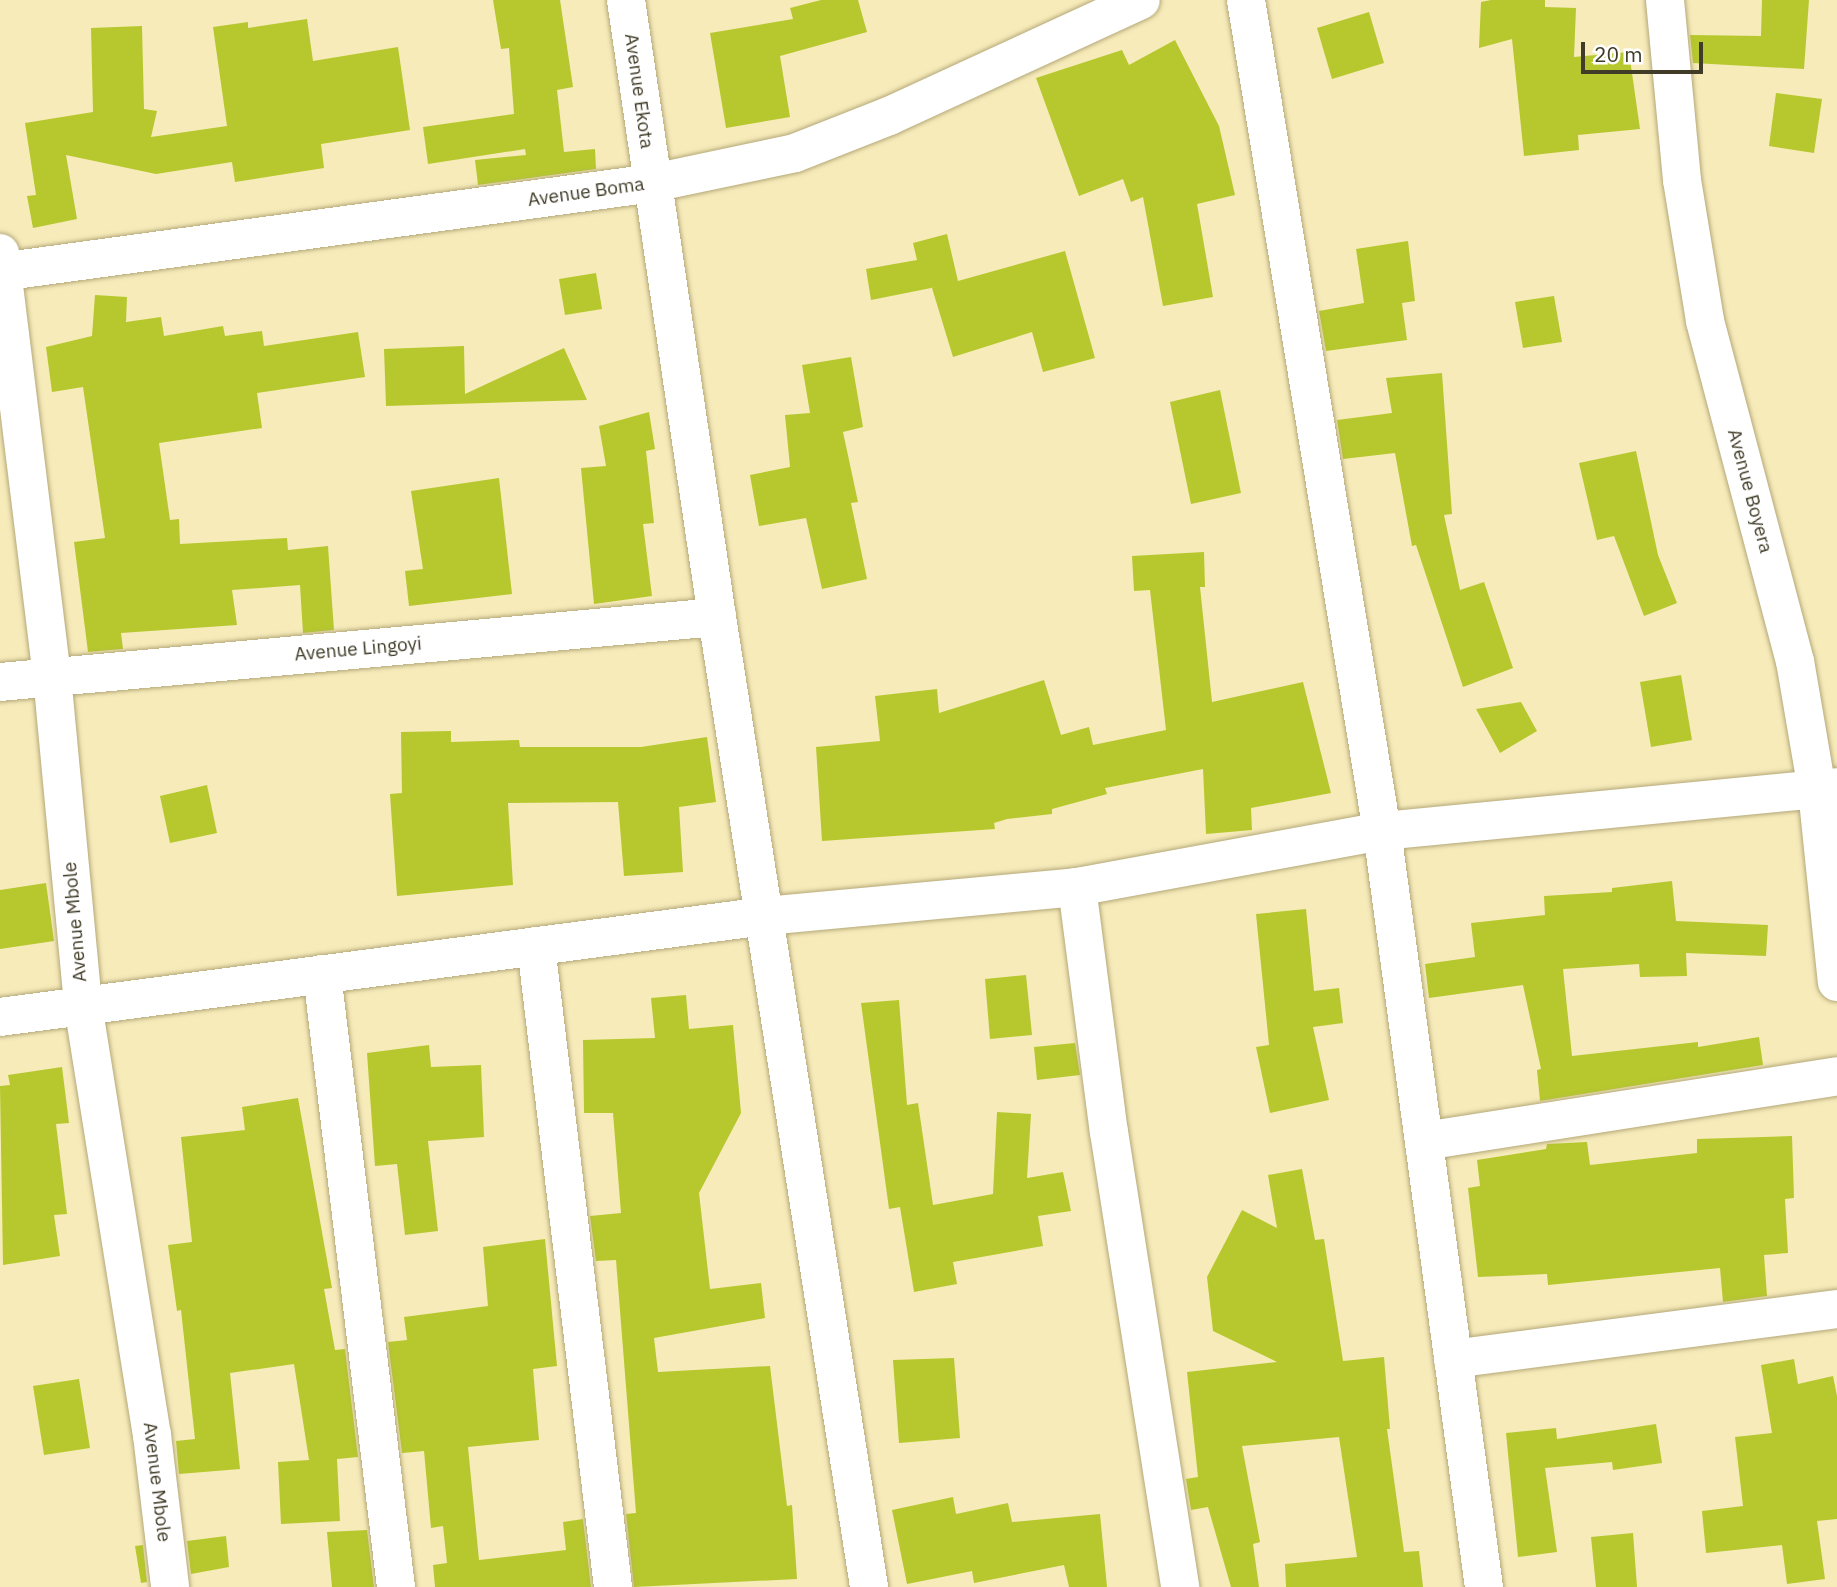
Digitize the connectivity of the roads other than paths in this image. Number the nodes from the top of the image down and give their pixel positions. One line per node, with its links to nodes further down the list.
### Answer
1 (626, 0): 5 (street, Avenue Ekota)
2 (1141, 0): 5 (street, Avenue Boma)
3 (1246, 0): 11 (street)
4 (1665, 0): 10 (street, Avenue Boyera)
5 (653, 183): 6 (street, Avenue Boma); 7 (street, Avenue Ekota)
6 (1, 266): 8 (street, Avenue Mbole)
7 (716, 617): 8 (street, Avenue Lingoyi); 13 (street, Avenue Ekota)
8 (52, 676): 9 (street, Avenue Lingoyi); 17 (street, Avenue Mbole)
9 (0, 682)
10 (1827, 789): 11 (street); 16 (street, Avenue Boyera)
11 (1381, 831): 12 (street); 20 (street)
12 (1077, 887): 13 (street); 27 (street)
13 (765, 916): 14 (street); 26 (street, Avenue Ekota)
14 (536, 946): 15 (street); 25 (street)
15 (323, 974): 17 (street); 24 (street)
16 (1837, 982)
17 (83, 1005): 18 (street); 23 (street, Avenue Mbole)
18 (0, 1017)
19 (1837, 1076): 20 (street)
20 (1424, 1141): 22 (street)
21 (1837, 1310): 22 (street)
22 (1453, 1359): 28 (street)
23 (170, 1587)
24 (396, 1587)
25 (613, 1587)
26 (869, 1587)
27 (1180, 1587)
28 (1484, 1587)

